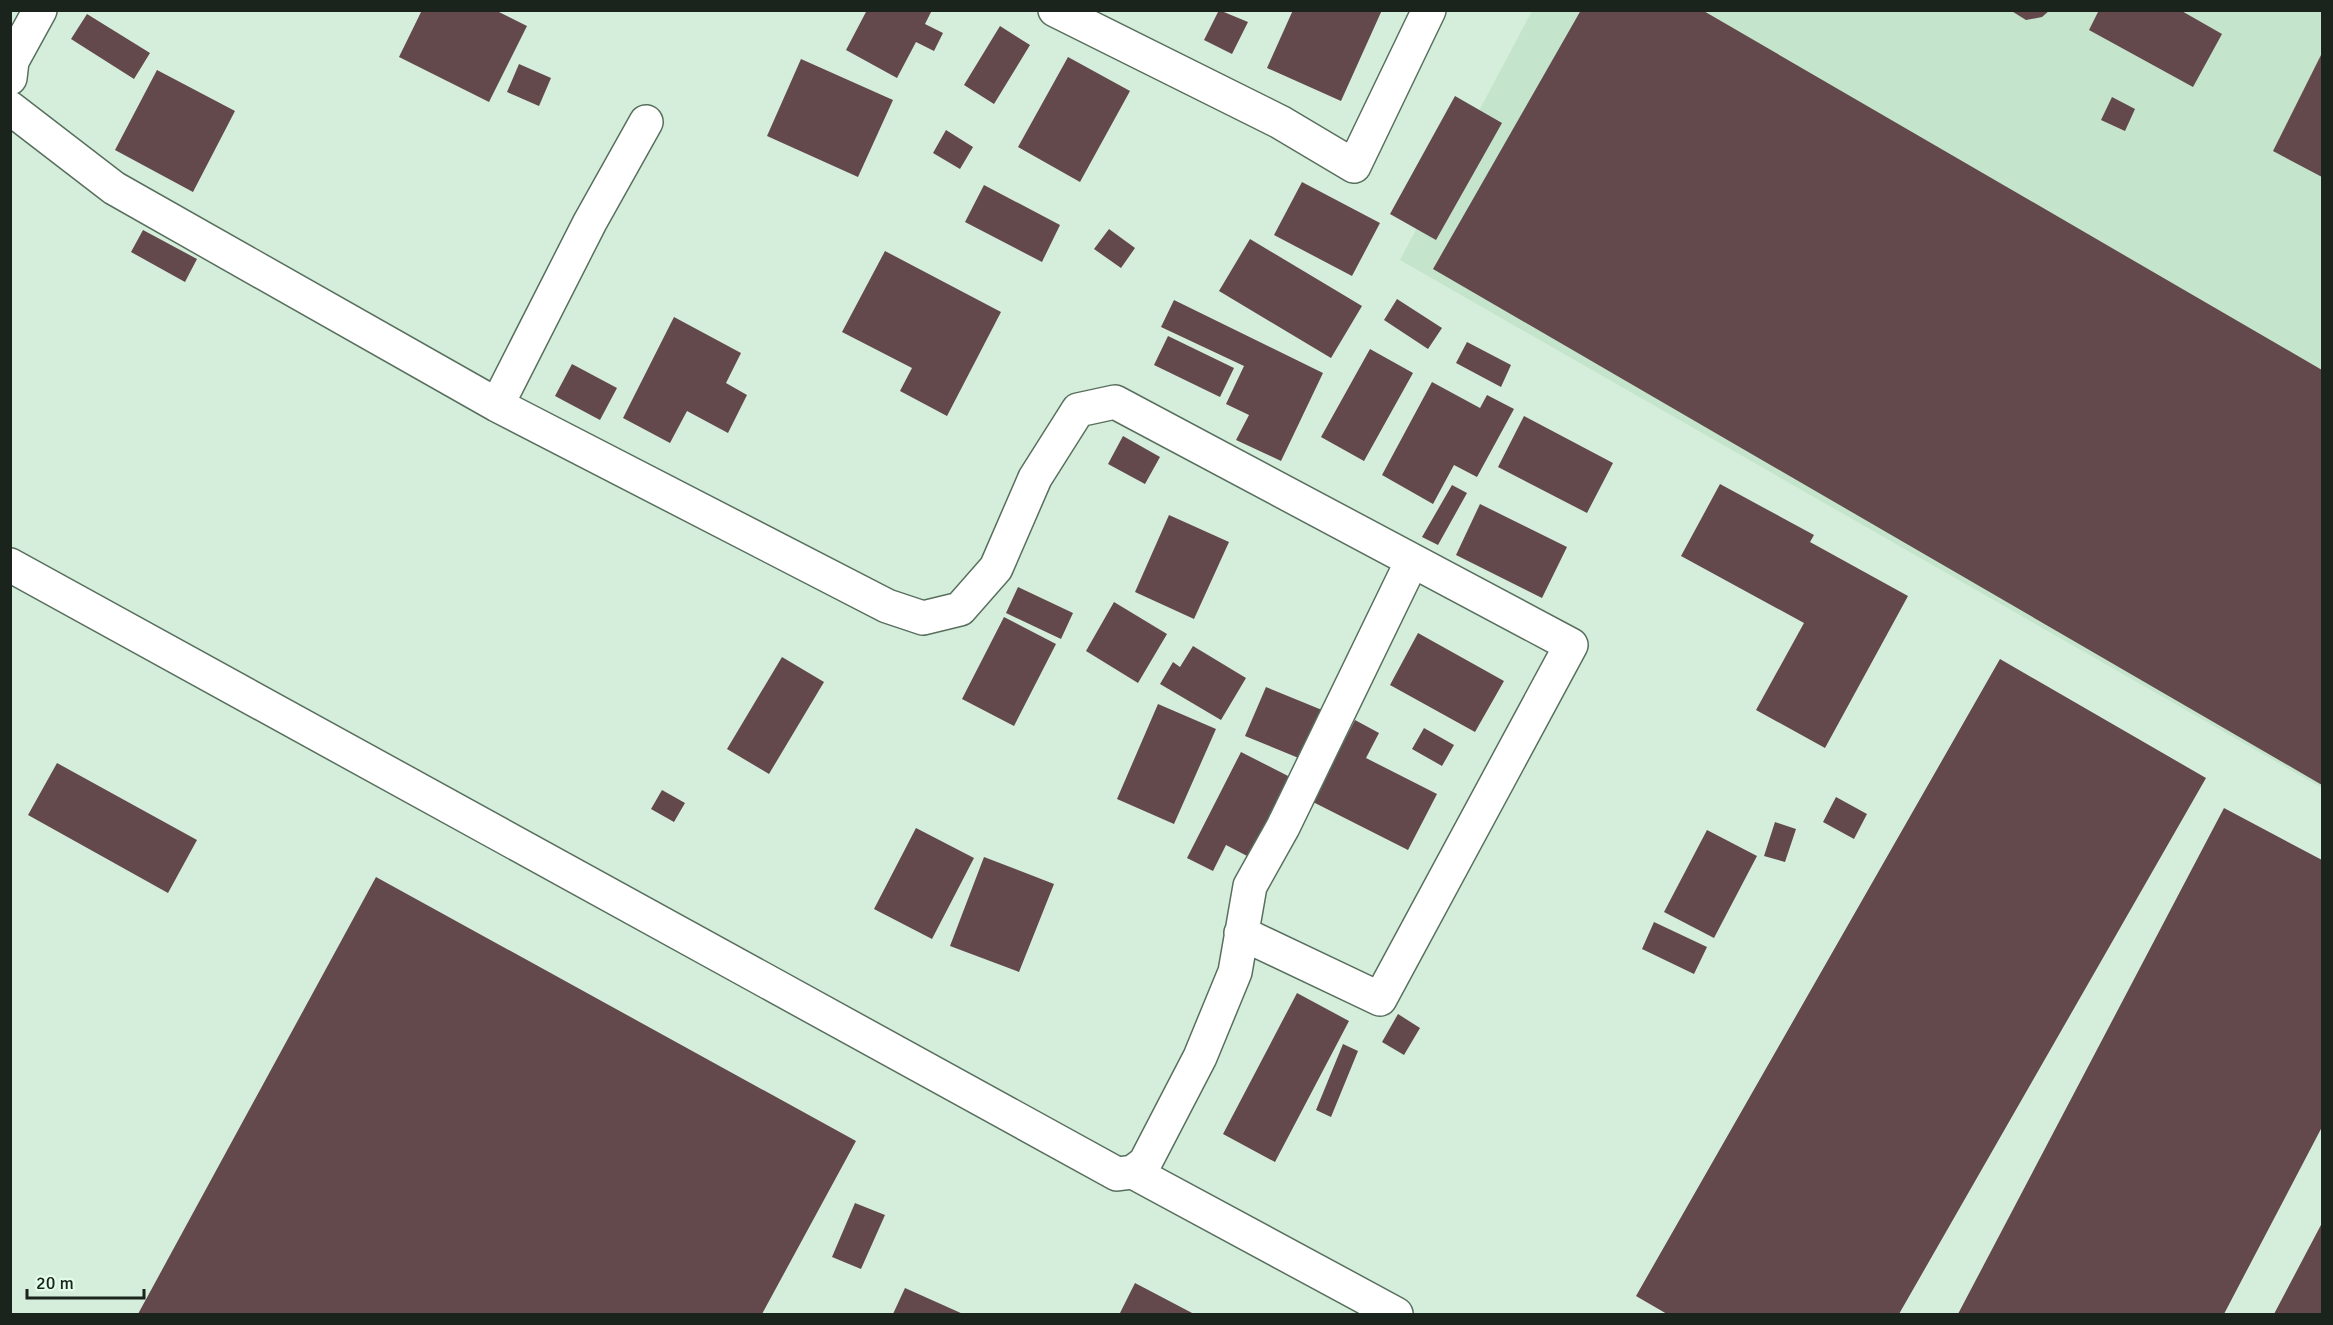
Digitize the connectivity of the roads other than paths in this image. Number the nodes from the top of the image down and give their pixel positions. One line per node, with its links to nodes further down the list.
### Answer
1 (40, 10): 4 (street)
2 (1055, 10): 3 (street)
3 (1429, 10)
4 (10, 78)
5 (10, 108): 7 (street)
6 (646, 122): 7 (street)
7 (497, 405): 8 (street)
8 (1412, 561): 10 (street); 10 (street)
9 (10, 565): 11 (street)
10 (1241, 933): 11 (street)
11 (1133, 1173): 12 (street)
12 (1396, 1314)

